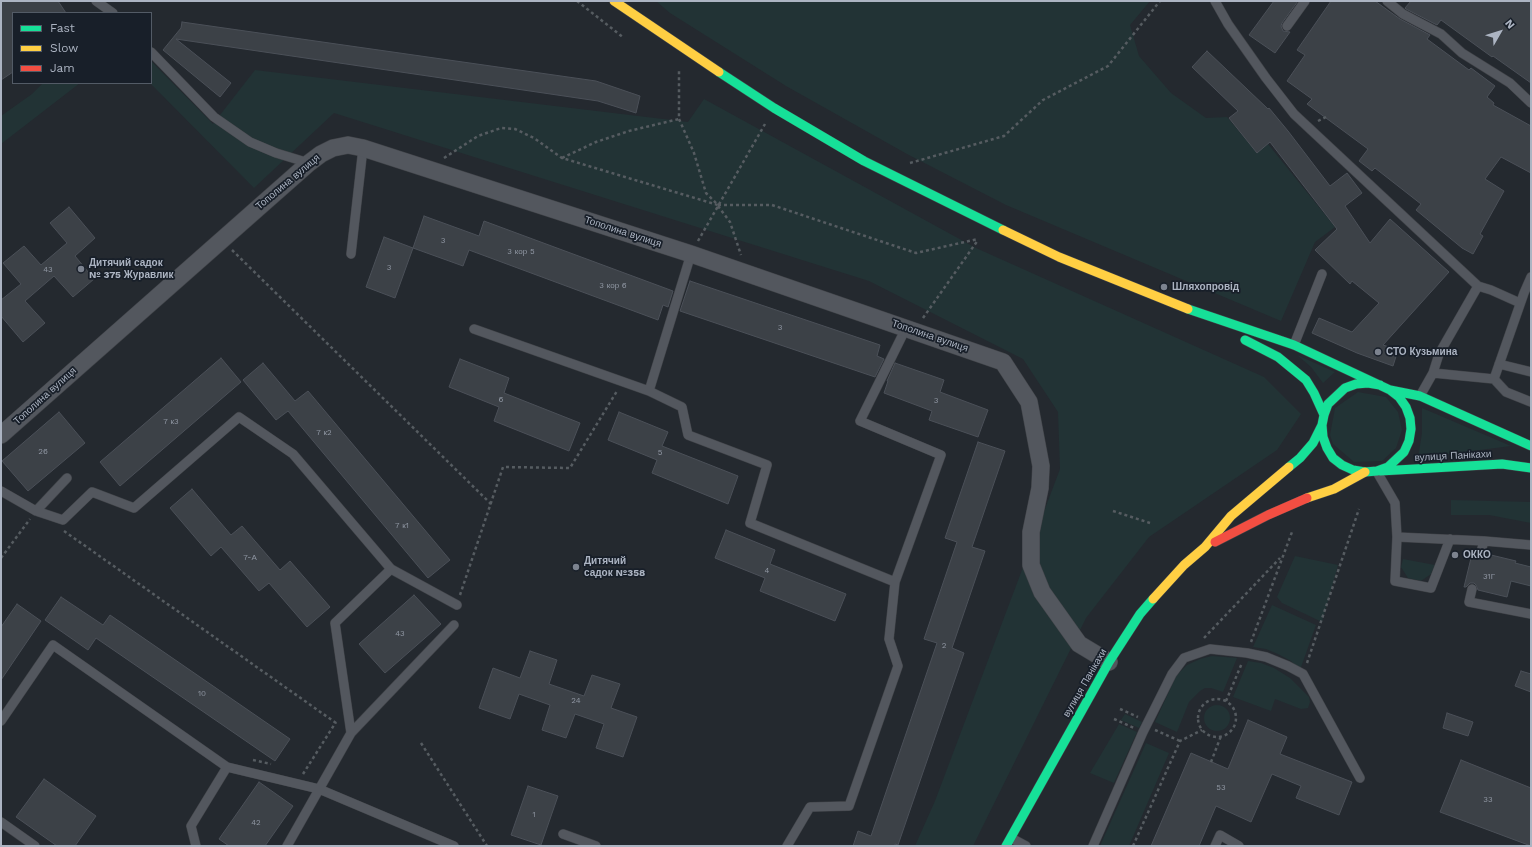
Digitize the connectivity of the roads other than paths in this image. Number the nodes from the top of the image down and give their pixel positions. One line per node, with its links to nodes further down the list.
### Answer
1 (96, 1): 6 (lane)
2 (614, 1): 18 (main road)
3 (1215, 1): 16 (lane)
4 (1306, 1): 7 (lane)
5 (1387, 1): 9 (lane)
6 (112, 12)
7 (1287, 26)
8 (152, 53): 11 (lane)
9 (1531, 103)
10 (363, 148): 11 (street, Тополина вулиця); 12 (lane); 13 (street, Тополина вулиця)
11 (309, 163): 33 (street, Тополина вулиця)
12 (351, 254)
13 (691, 254): 20 (street, Тополина вулиця); 28 (lane)
14 (1322, 274): 21 (lane)
15 (1531, 277): 17 (lane)
16 (1478, 286): 17 (lane); 24 (lane)
17 (1520, 303): 22 (lane)
18 (1187, 309): 21 (main road); 31 (main road)
19 (474, 329): 28 (lane)
20 (910, 330): 48 (lane); 53 (street, Тополина вулиця)
21 (1294, 345): 26 (main road)
22 (1499, 364): 23 (lane); 25 (lane)
23 (1531, 372)
24 (1433, 373): 25 (lane); 29 (lane)
25 (1494, 379): 30 (lane)
26 (1380, 385): 27 (main road); 31 (main road)
27 (1390, 390): 29 (main road); 36 (main road)
28 (649, 391): 48 (lane)
29 (1420, 396): 34 (main road)
30 (1531, 402)
31 (1324, 415): 32 (main road)
32 (1322, 425): 37 (main road); 45 (main road, вулиця Панікахи)
33 (1, 435)
34 (1531, 446)
35 (1531, 468): 36 (main road, вулиця Панікахи)
36 (1377, 471): 37 (main road); 41 (lane)
37 (1365, 472): 45 (main road, вулиця Панікахи)
38 (67, 478): 40 (lane)
39 (1, 491): 40 (lane)
40 (36, 511): 47 (lane)
41 (1397, 537): 42 (lane); 42 (lane)
42 (1450, 540): 43 (lane)
43 (1484, 541): 44 (lane); 46 (lane)
44 (1531, 545)
45 (1205, 547): 53 (main road, вулиця Панікахи)
46 (1481, 552)
47 (391, 569): 50 (lane); 55 (lane)
48 (895, 582): 67 (lane)
49 (1472, 588): 51 (lane)
50 (457, 605)
51 (1531, 614)
52 (454, 625): 55 (lane)
53 (1109, 662): 61 (main road, вулиця Панікахи)
54 (1, 720): 56 (lane)
55 (351, 733): 58 (lane)
56 (227, 767): 58 (lane); 63 (lane)
57 (1360, 778): 69 (lane)
58 (319, 789): 64 (lane); 65 (lane)
59 (1, 822): 62 (lane)
60 (563, 834): 66 (lane)
61 (1008, 842): 68 (lane)
62 (35, 846)
63 (196, 846)
64 (287, 846)
65 (454, 846)
66 (596, 846)
67 (787, 846)
68 (1026, 846)
69 (1093, 846)
70 (1215, 846): 71 (lane)
71 (1239, 846)

